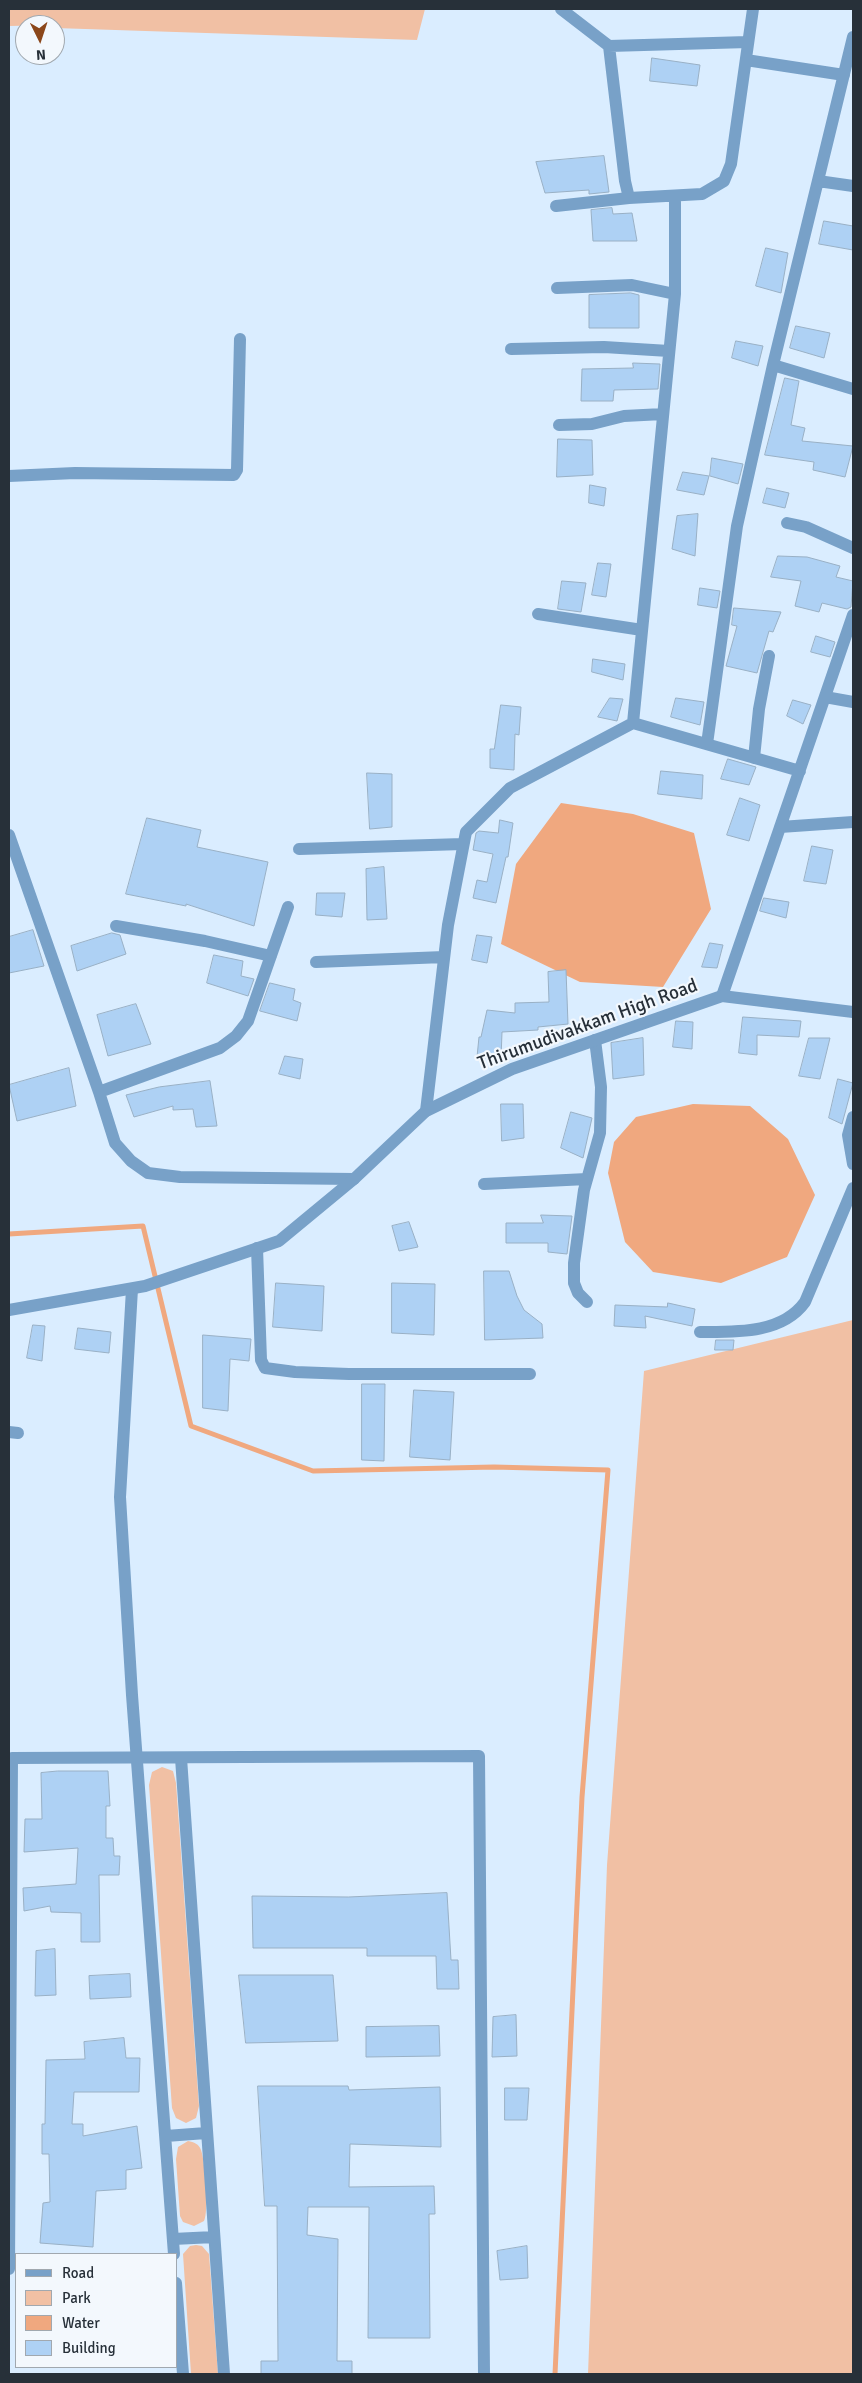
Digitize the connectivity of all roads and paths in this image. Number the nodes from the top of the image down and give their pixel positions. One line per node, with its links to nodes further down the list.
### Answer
1 (561, 9): 5 (street)
2 (753, 9): 4 (street)
3 (853, 37): 7 (street)
4 (748, 42): 5 (street); 6 (street)
5 (609, 46): 11 (street)
6 (746, 60): 7 (street); 10 (street)
7 (844, 75): 8 (street)
8 (818, 180): 9 (street); 18 (street)
9 (853, 186)
10 (675, 196): 11 (street); 14 (street)
11 (629, 198): 12 (street)
12 (556, 206)
13 (557, 288): 14 (street)
14 (675, 294): 17 (street)
15 (240, 339): 22 (street)
16 (511, 349): 17 (street)
17 (670, 351): 20 (street)
18 (773, 365): 19 (street); 32 (street)
19 (853, 388)
20 (663, 414): 21 (street); 27 (street)
21 (559, 425)
22 (9, 476)
23 (787, 523): 24 (street)
24 (853, 548)
25 (538, 614): 27 (street)
26 (853, 615): 29 (street)
27 (642, 630): 31 (street)
28 (769, 656): 33 (street)
29 (825, 697): 30 (street); 34 (street)
30 (853, 702)
31 (633, 723): 32 (street); 38 (street)
32 (707, 744): 33 (street)
33 (754, 758): 34 (street)
34 (800, 771): 36 (street)
35 (853, 822): 36 (street)
36 (780, 827): 45 (street)
37 (9, 835): 48 (street)
38 (464, 844): 39 (street); 43 (street)
39 (300, 849)
40 (288, 907): 42 (street)
41 (116, 926): 42 (street)
42 (271, 956): 48 (street)
43 (444, 957): 44 (street); 49 (street)
44 (316, 962)
45 (722, 996): 46 (street, Thirumudivakkam High Road); 47 (street, Thirumudivakkam High Road)
46 (853, 1012)
47 (595, 1040): 49 (street, Thirumudivakkam High Road); 53 (street)
48 (99, 1092): 52 (street)
49 (426, 1111): 52 (street, Thirumudivakkam High Road)
50 (853, 1117): 51 (street)
51 (853, 1164)
52 (354, 1179): 56 (street, Thirumudivakkam High Road)
53 (587, 1179): 54 (street); 58 (street)
54 (484, 1184)
55 (853, 1188): 60 (street)
56 (257, 1248): 57 (street, Thirumudivakkam High Road); 61 (street)
57 (138, 1288): 59 (street, Thirumudivakkam High Road); 62 (street)
58 (587, 1302)
59 (9, 1310)
60 (700, 1332)
61 (530, 1374)
62 (138, 1758): 63 (street); 65 (street); 69 (street)
63 (181, 1758): 64 (street); 73 (street)
64 (206, 2133): 65 (street); 66 (street)
65 (166, 2136): 67 (street)
66 (214, 2237): 67 (street); 72 (street)
67 (173, 2239): 68 (street)
68 (174, 2253)
69 (9, 2269)
70 (178, 2309): 71 (street)
71 (183, 2374)
72 (224, 2374)
73 (484, 2374)

